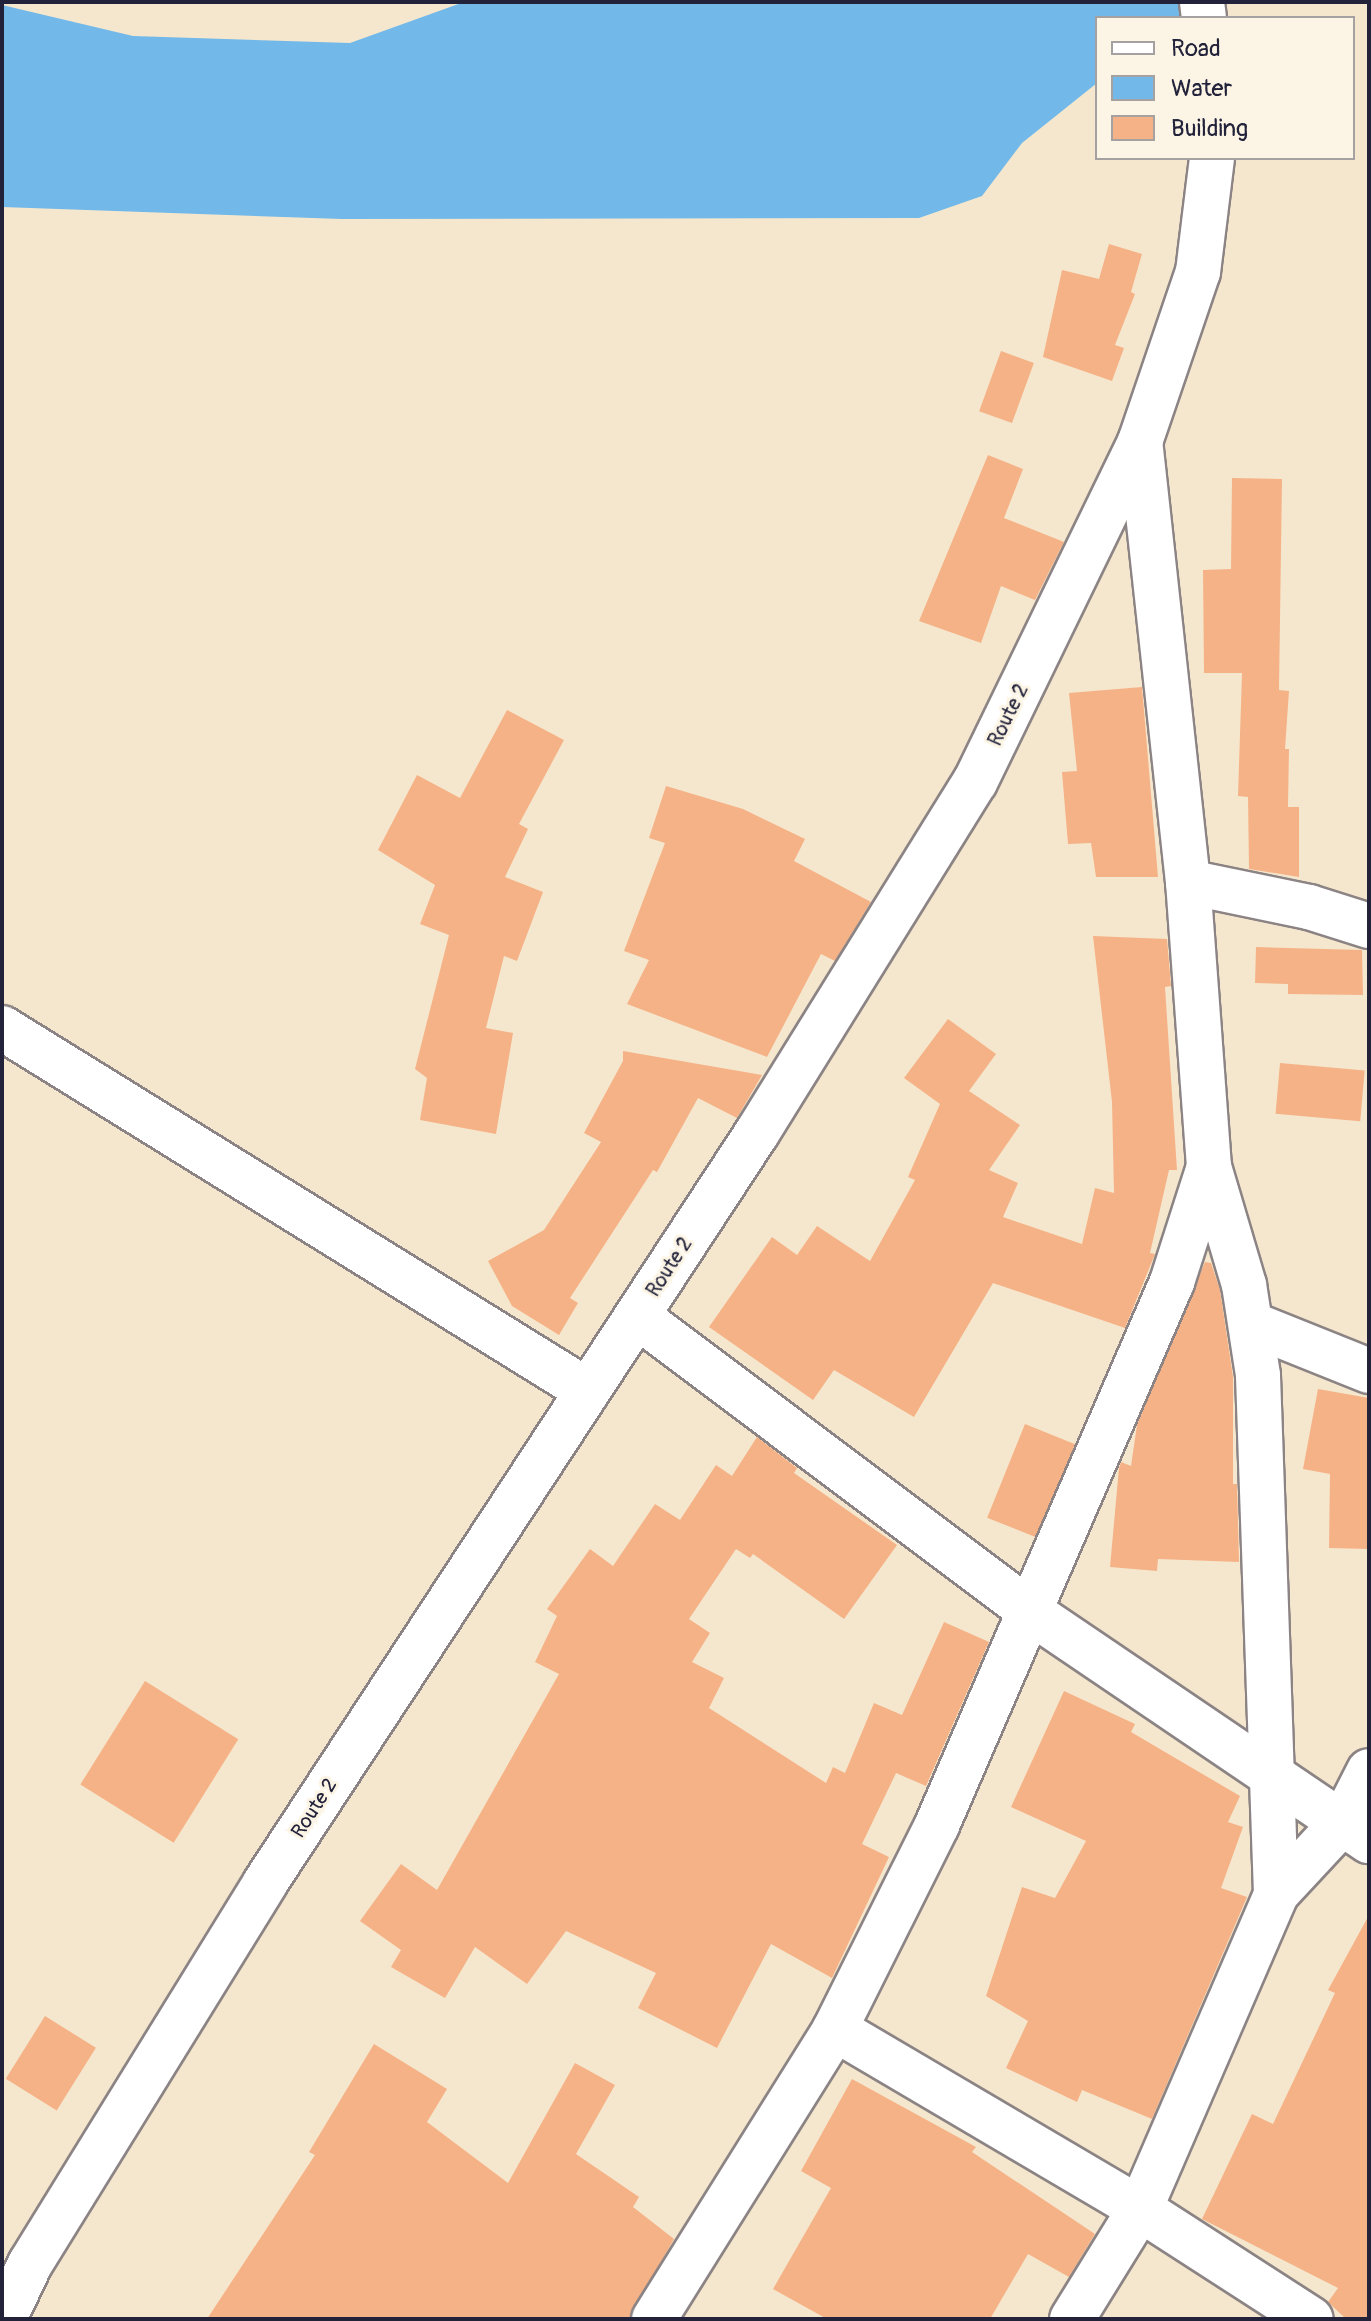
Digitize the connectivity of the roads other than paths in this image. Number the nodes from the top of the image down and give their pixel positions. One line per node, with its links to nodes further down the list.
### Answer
1 (1212, 160): 2 (main road, Route 2)
2 (1140, 442): 3 (main road); 7 (main road, Route 2)
3 (1188, 882): 4 (main road); 6 (main road)
4 (1369, 926)
5 (2, 1028): 10 (main road)
6 (1209, 1167): 8 (main road); 11 (main road)
7 (637, 1316): 10 (main road, Route 2); 11 (main road)
8 (1252, 1324): 9 (main road); 12 (main road)
9 (1369, 1371)
10 (588, 1391): 18 (main road, Route 2)
11 (1032, 1613): 12 (main road); 16 (main road)
12 (1269, 1770): 14 (main road); 15 (main road)
13 (1369, 1771): 14 (main road)
14 (1356, 1831): 15 (main road)
15 (1276, 1894): 17 (main road)
16 (835, 2029): 17 (main road); 19 (main road)
17 (1140, 2209): 20 (main road); 21 (main road)
18 (4, 2319)
19 (654, 2319)
20 (1072, 2319)
21 (1311, 2319)

